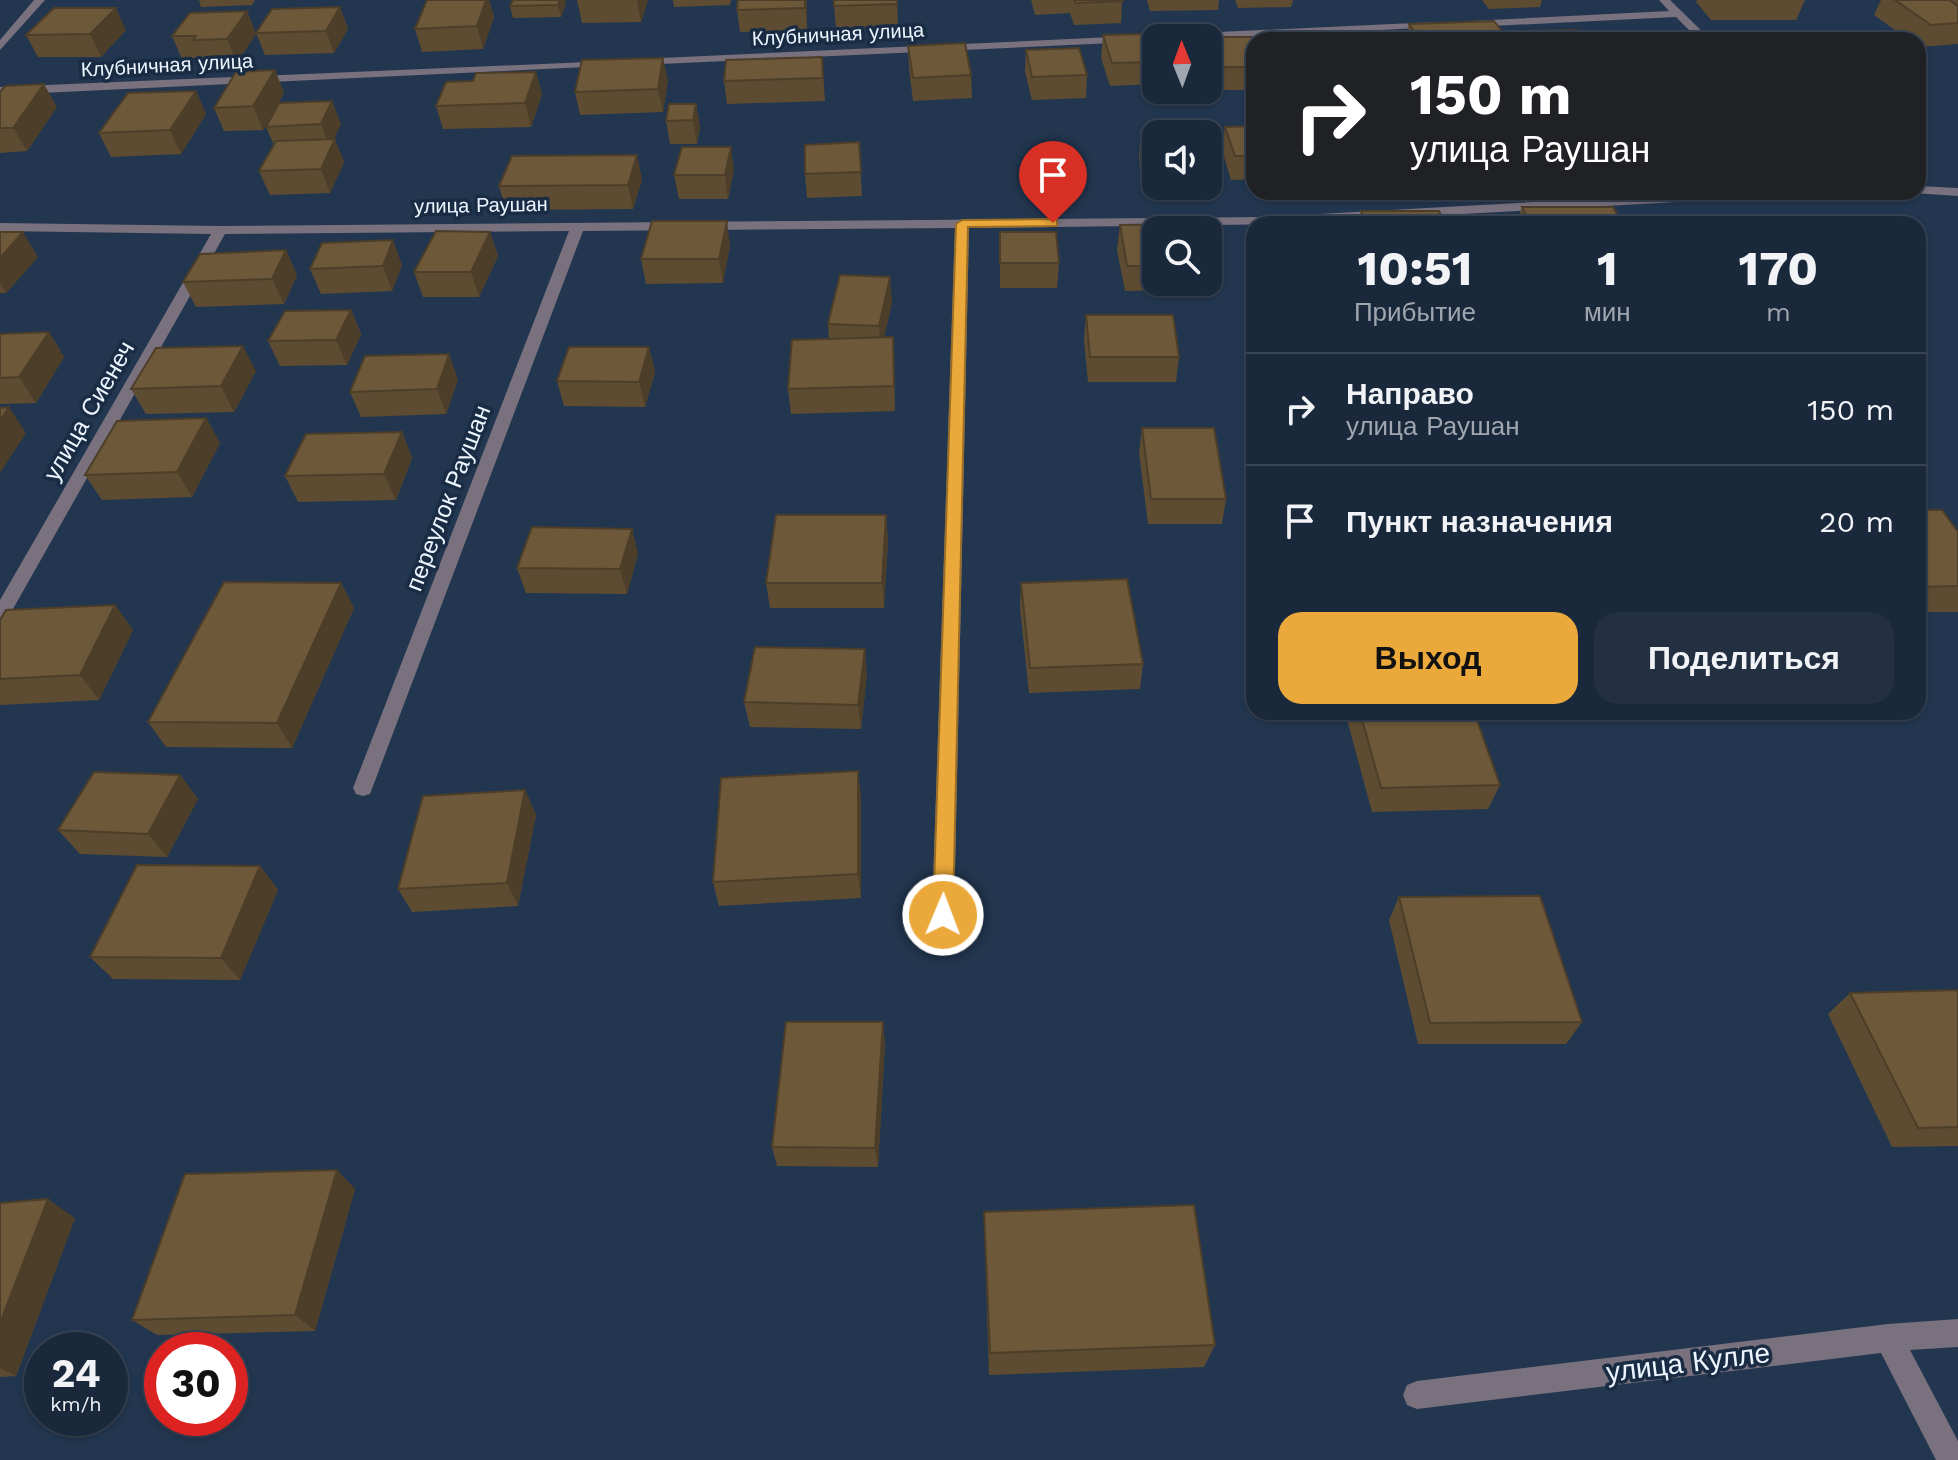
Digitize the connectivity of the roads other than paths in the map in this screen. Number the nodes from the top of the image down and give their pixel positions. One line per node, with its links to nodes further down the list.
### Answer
1 (40, 0): 7 (street)
2 (1664, 0): 3 (street)
3 (1678, 14): 4 (street, Клубничная улица); 5 (street)
4 (1286, 32)
5 (1697, 32)
6 (1246, 34): 8 (street, Клубничная улица)
7 (0, 47)
8 (0, 91)
9 (1926, 190): 10 (street)
10 (1958, 192)
11 (1646, 200): 12 (street, улица Раушан)
12 (1370, 216)
13 (1246, 222): 14 (street, улица Раушан)
14 (962, 224): 15 (street, улица Раушан); 20 (street)
15 (578, 225): 17 (street, улица Раушан); 19 (street, переулок Раушан)
16 (0, 227): 17 (street, улица Раушан)
17 (220, 230): 18 (street, улица Сиенеч)
18 (0, 616)
19 (363, 788)
20 (943, 915)
21 (1958, 1333): 22 (street, улица Кулле)
22 (1888, 1338): 23 (street, улица Кулле); 24 (street)
23 (1417, 1395)
24 (1952, 1460)

